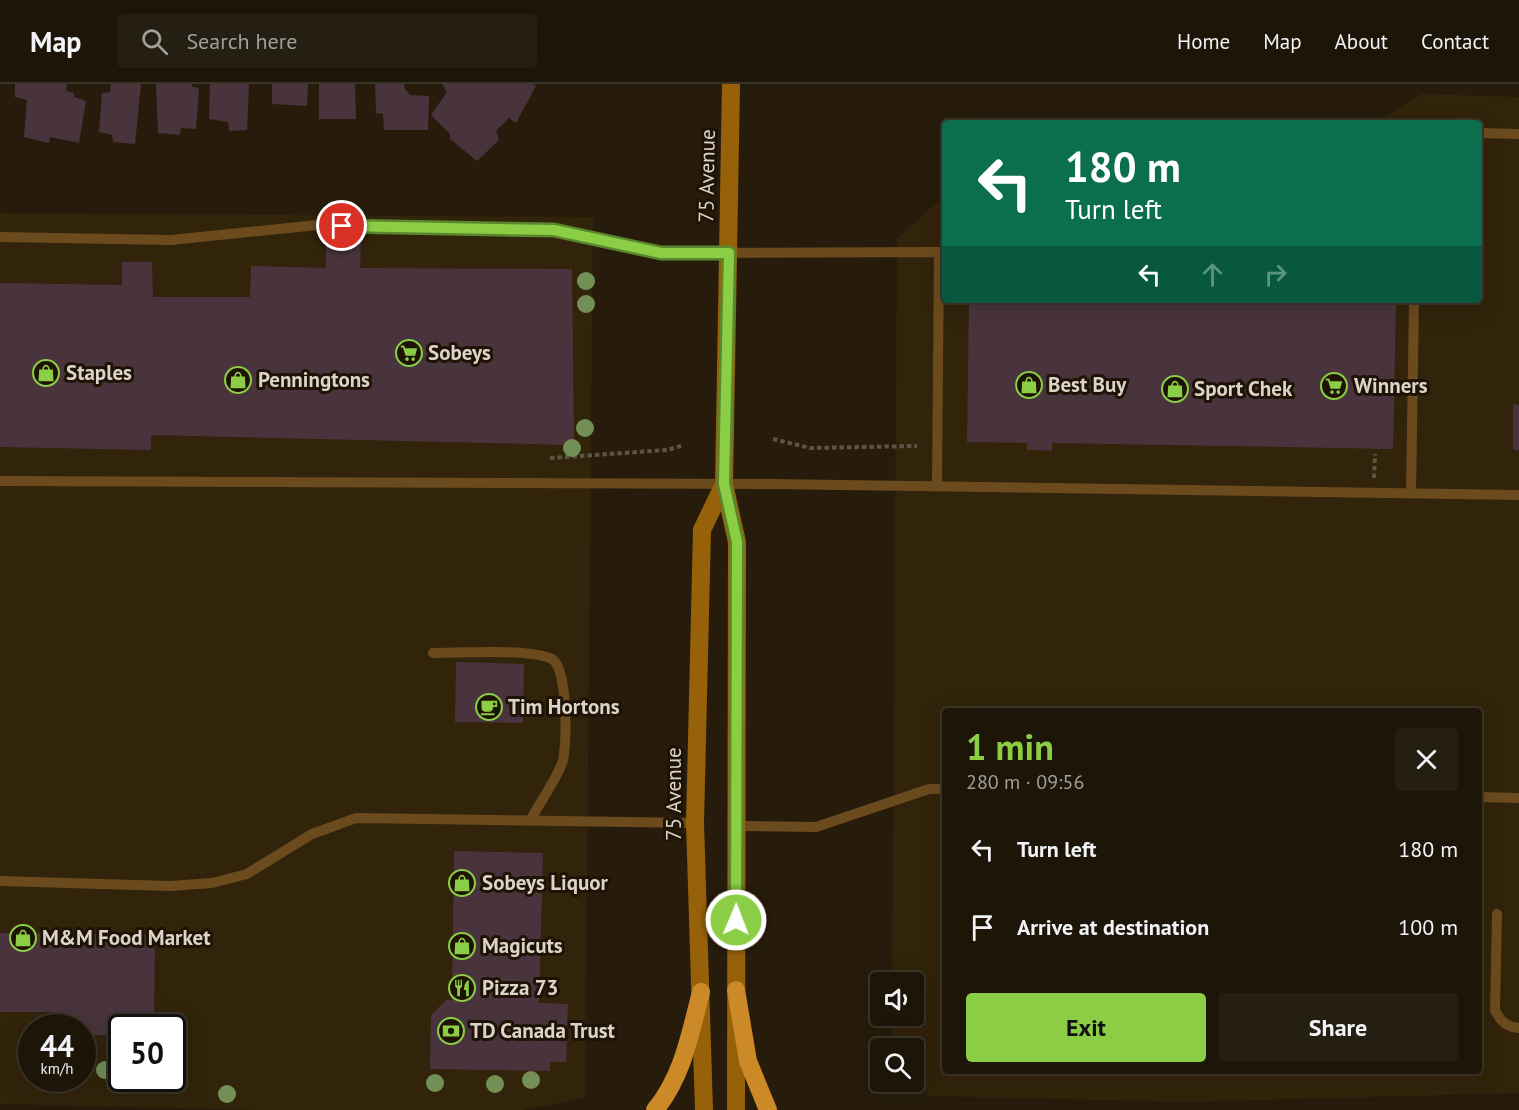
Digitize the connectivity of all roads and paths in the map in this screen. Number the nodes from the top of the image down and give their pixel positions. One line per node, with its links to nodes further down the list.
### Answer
1 (731, 84): 6 (main road, 75 Avenue)
2 (1482, 133): 3 (lane)
3 (1519, 134)
4 (0, 237): 6 (lane)
5 (942, 250): 6 (lane); 14 (lane)
6 (729, 253): 13 (main road, 75 Avenue)
7 (1413, 303): 15 (lane)
8 (773, 439): 10 (path)
9 (681, 446): 11 (path)
10 (916, 446)
11 (550, 458)
12 (0, 481): 13 (lane)
13 (724, 484): 14 (lane); 22 (main road, 75 Avenue); 23 (main road, 75 Avenue)
14 (937, 486): 15 (lane)
15 (1411, 494): 16 (lane)
16 (1519, 495)
17 (433, 653): 21 (lane)
18 (942, 789): 23 (lane)
19 (1482, 797): 20 (lane)
20 (1519, 798)
21 (530, 821): 22 (lane); 24 (lane)
22 (695, 823): 27 (main road, 75 Avenue)
23 (737, 826): 26 (main road, 75 Avenue)
24 (0, 881)
25 (1497, 914): 28 (lane)
26 (736, 990): 31 (main road, 75 Avenue); 32 (highway)
27 (701, 992): 29 (highway); 30 (main road, 75 Avenue)
28 (1519, 1028)
29 (655, 1110)
30 (704, 1110)
31 (736, 1110)
32 (768, 1110)

